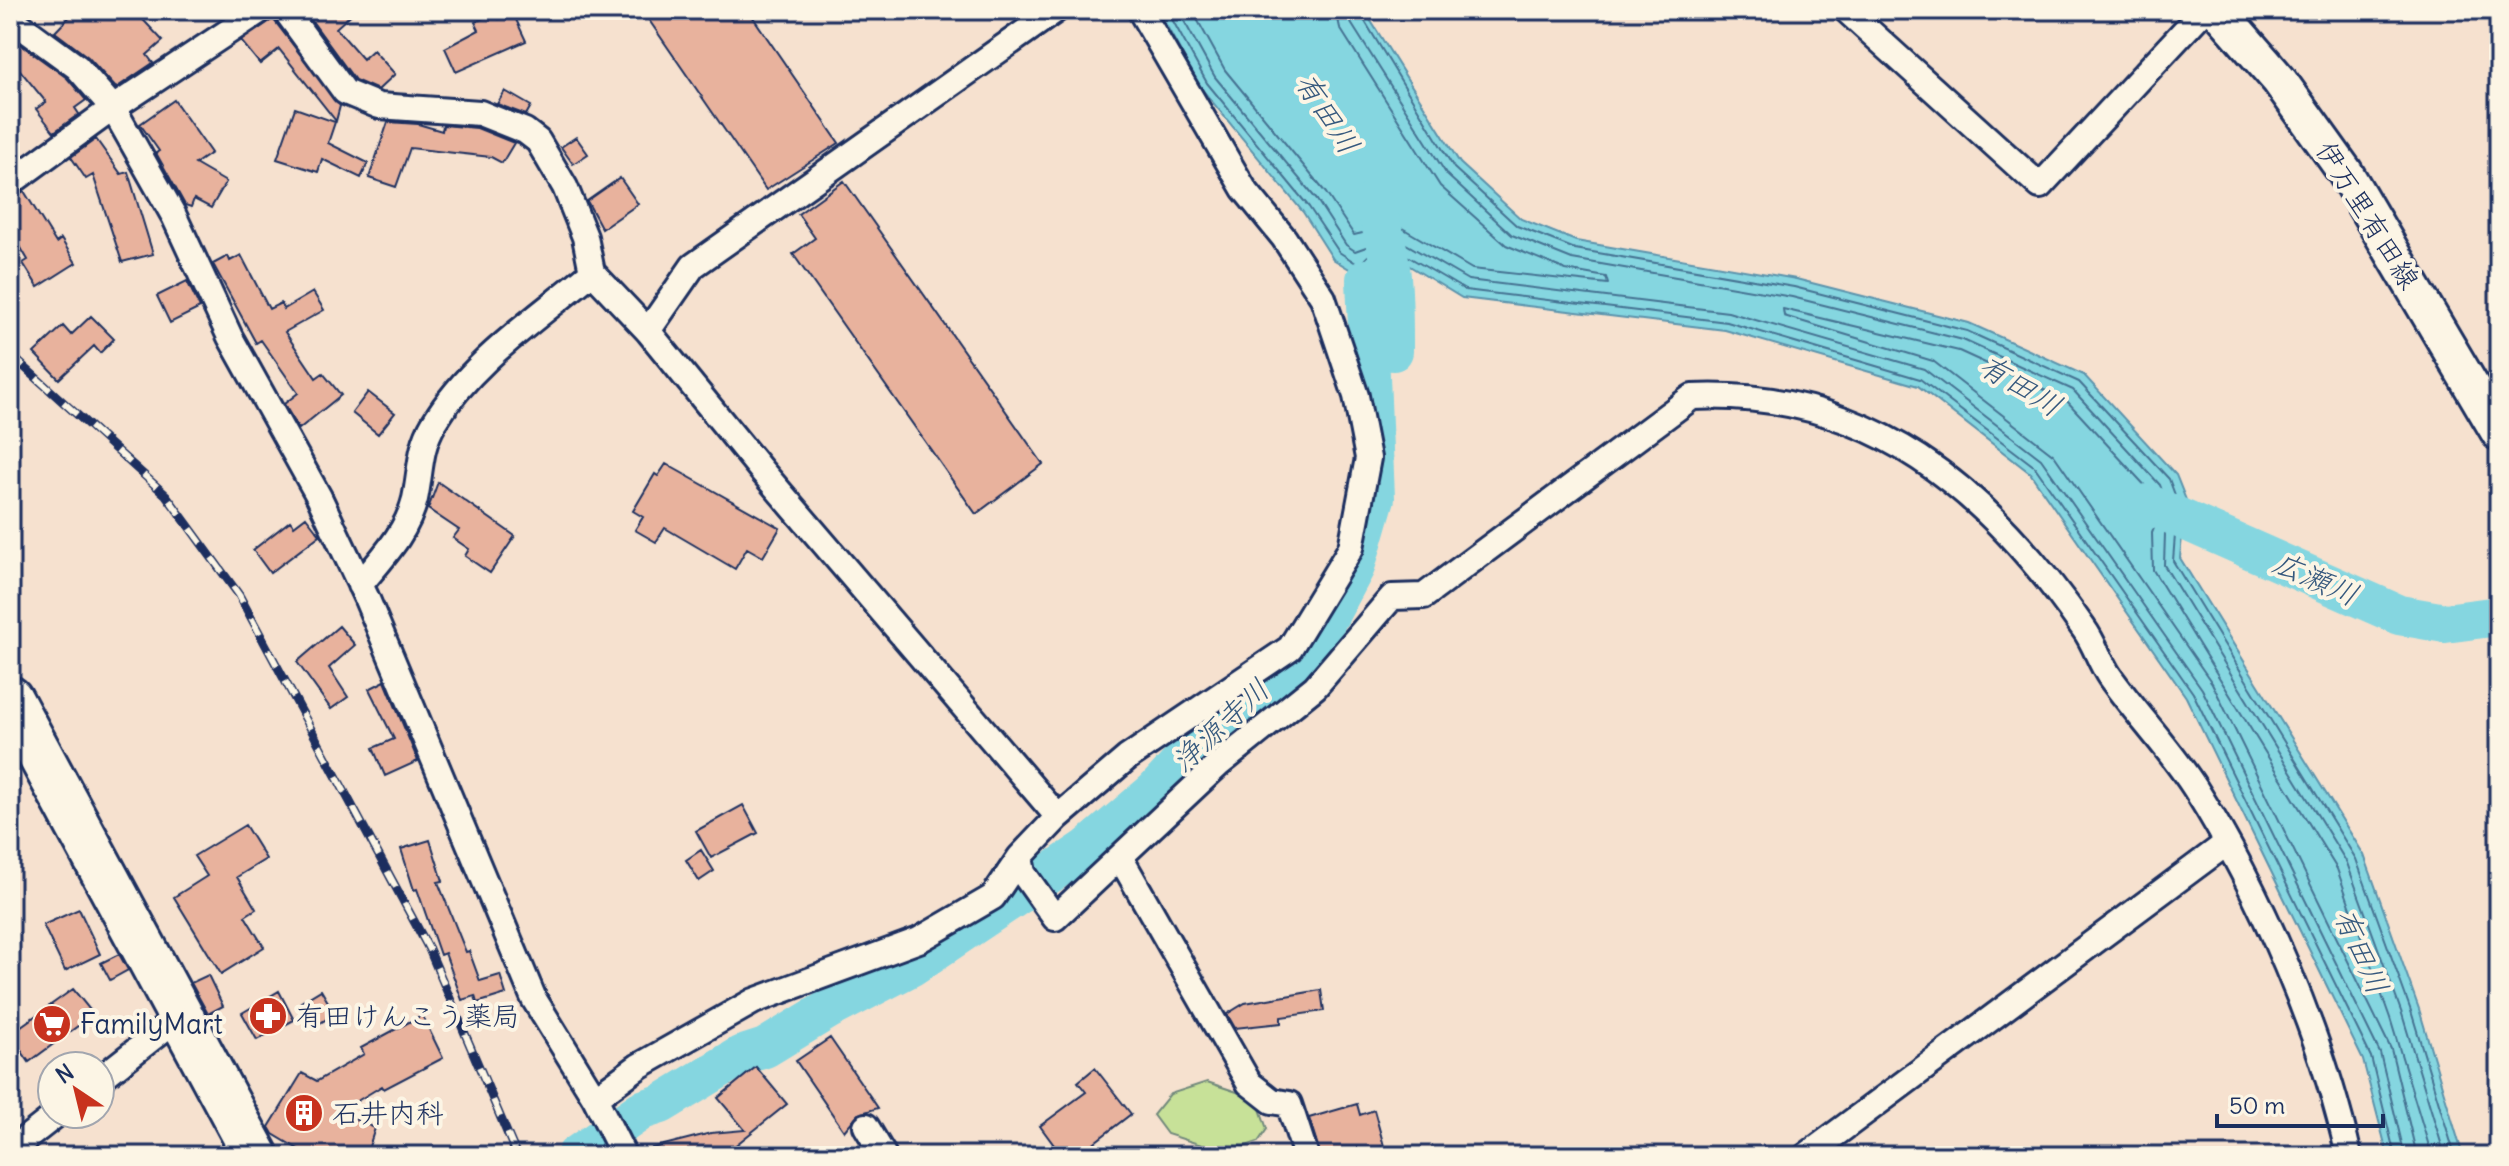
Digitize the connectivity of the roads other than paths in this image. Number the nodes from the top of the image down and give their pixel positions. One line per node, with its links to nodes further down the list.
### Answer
1 (260, 10): 9 (street)
2 (285, 10): 11 (street)
3 (1056, 10): 12 (street)
4 (1140, 10): 16 (street)
5 (1846, 10): 6 (street)
6 (2204, 10)
7 (2218, 10): 13 (main road, 伊万里有田線)
8 (10, 18): 9 (street)
9 (113, 108): 10 (street); 14 (street)
10 (10, 183)
11 (592, 272): 12 (street); 14 (street)
12 (648, 331): 16 (street)
13 (2499, 433)
14 (360, 585): 22 (street)
15 (10, 699): 20 (highway)
16 (1058, 817): 19 (street)
17 (2227, 843): 18 (street); 30 (street); 31 (street)
18 (1121, 859): 19 (street); 29 (street)
19 (1022, 865): 22 (street)
20 (180, 1016): 21 (street); 26 (highway)
21 (116, 1066)
22 (595, 1098): 27 (street)
23 (866, 1126): 28 (street)
24 (37, 1130): 25 (street)
25 (10, 1151)
26 (256, 1156)
27 (624, 1156)
28 (884, 1156)
29 (1306, 1156)
30 (1806, 1156)
31 (2349, 1156)

